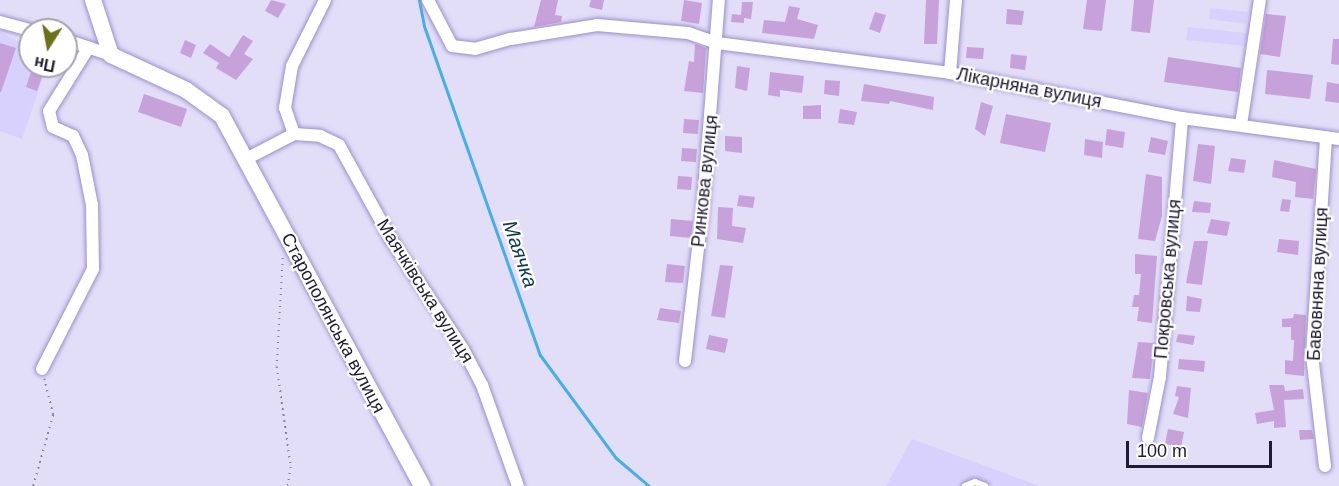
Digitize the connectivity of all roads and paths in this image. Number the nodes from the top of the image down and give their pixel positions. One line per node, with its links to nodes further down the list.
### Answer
1 (93, 0): 12 (street)
2 (325, 0): 16 (street)
3 (428, 0): 10 (street, Лікарняна вулиця)
4 (719, 0): 10 (street, Ринкова вулиця)
5 (956, 0): 13 (street)
6 (1260, 0): 15 (street)
7 (0, 22): 8 (street)
8 (18, 27)
9 (78, 43): 11 (street)
10 (717, 43): 13 (street, Лікарняна вулиця); 20 (street, Ринкова вулиця)
11 (89, 46): 12 (street); 21 (street)
12 (111, 56): 18 (street, Старополянська вулиця)
13 (950, 73): 14 (street, Лікарняна вулиця)
14 (1182, 118): 15 (street, Лікарняна вулиця); 22 (street, Покровська вулиця)
15 (1241, 125): 17 (street, Лікарняна вулиця)
16 (294, 134): 18 (street); 27 (street, Маячківська вулиця)
17 (1333, 138): 23 (street, Бавовняна вулиця)
18 (246, 159): 26 (street, Старополянська вулиця)
19 (283, 255): 25 (path)
20 (685, 361)
21 (42, 369): 24 (path)
22 (1148, 438)
23 (1325, 466)
24 (33, 486)
25 (288, 486)
26 (422, 486)
27 (518, 486)
28 (965, 486): 29 (lane)
29 (985, 486)

